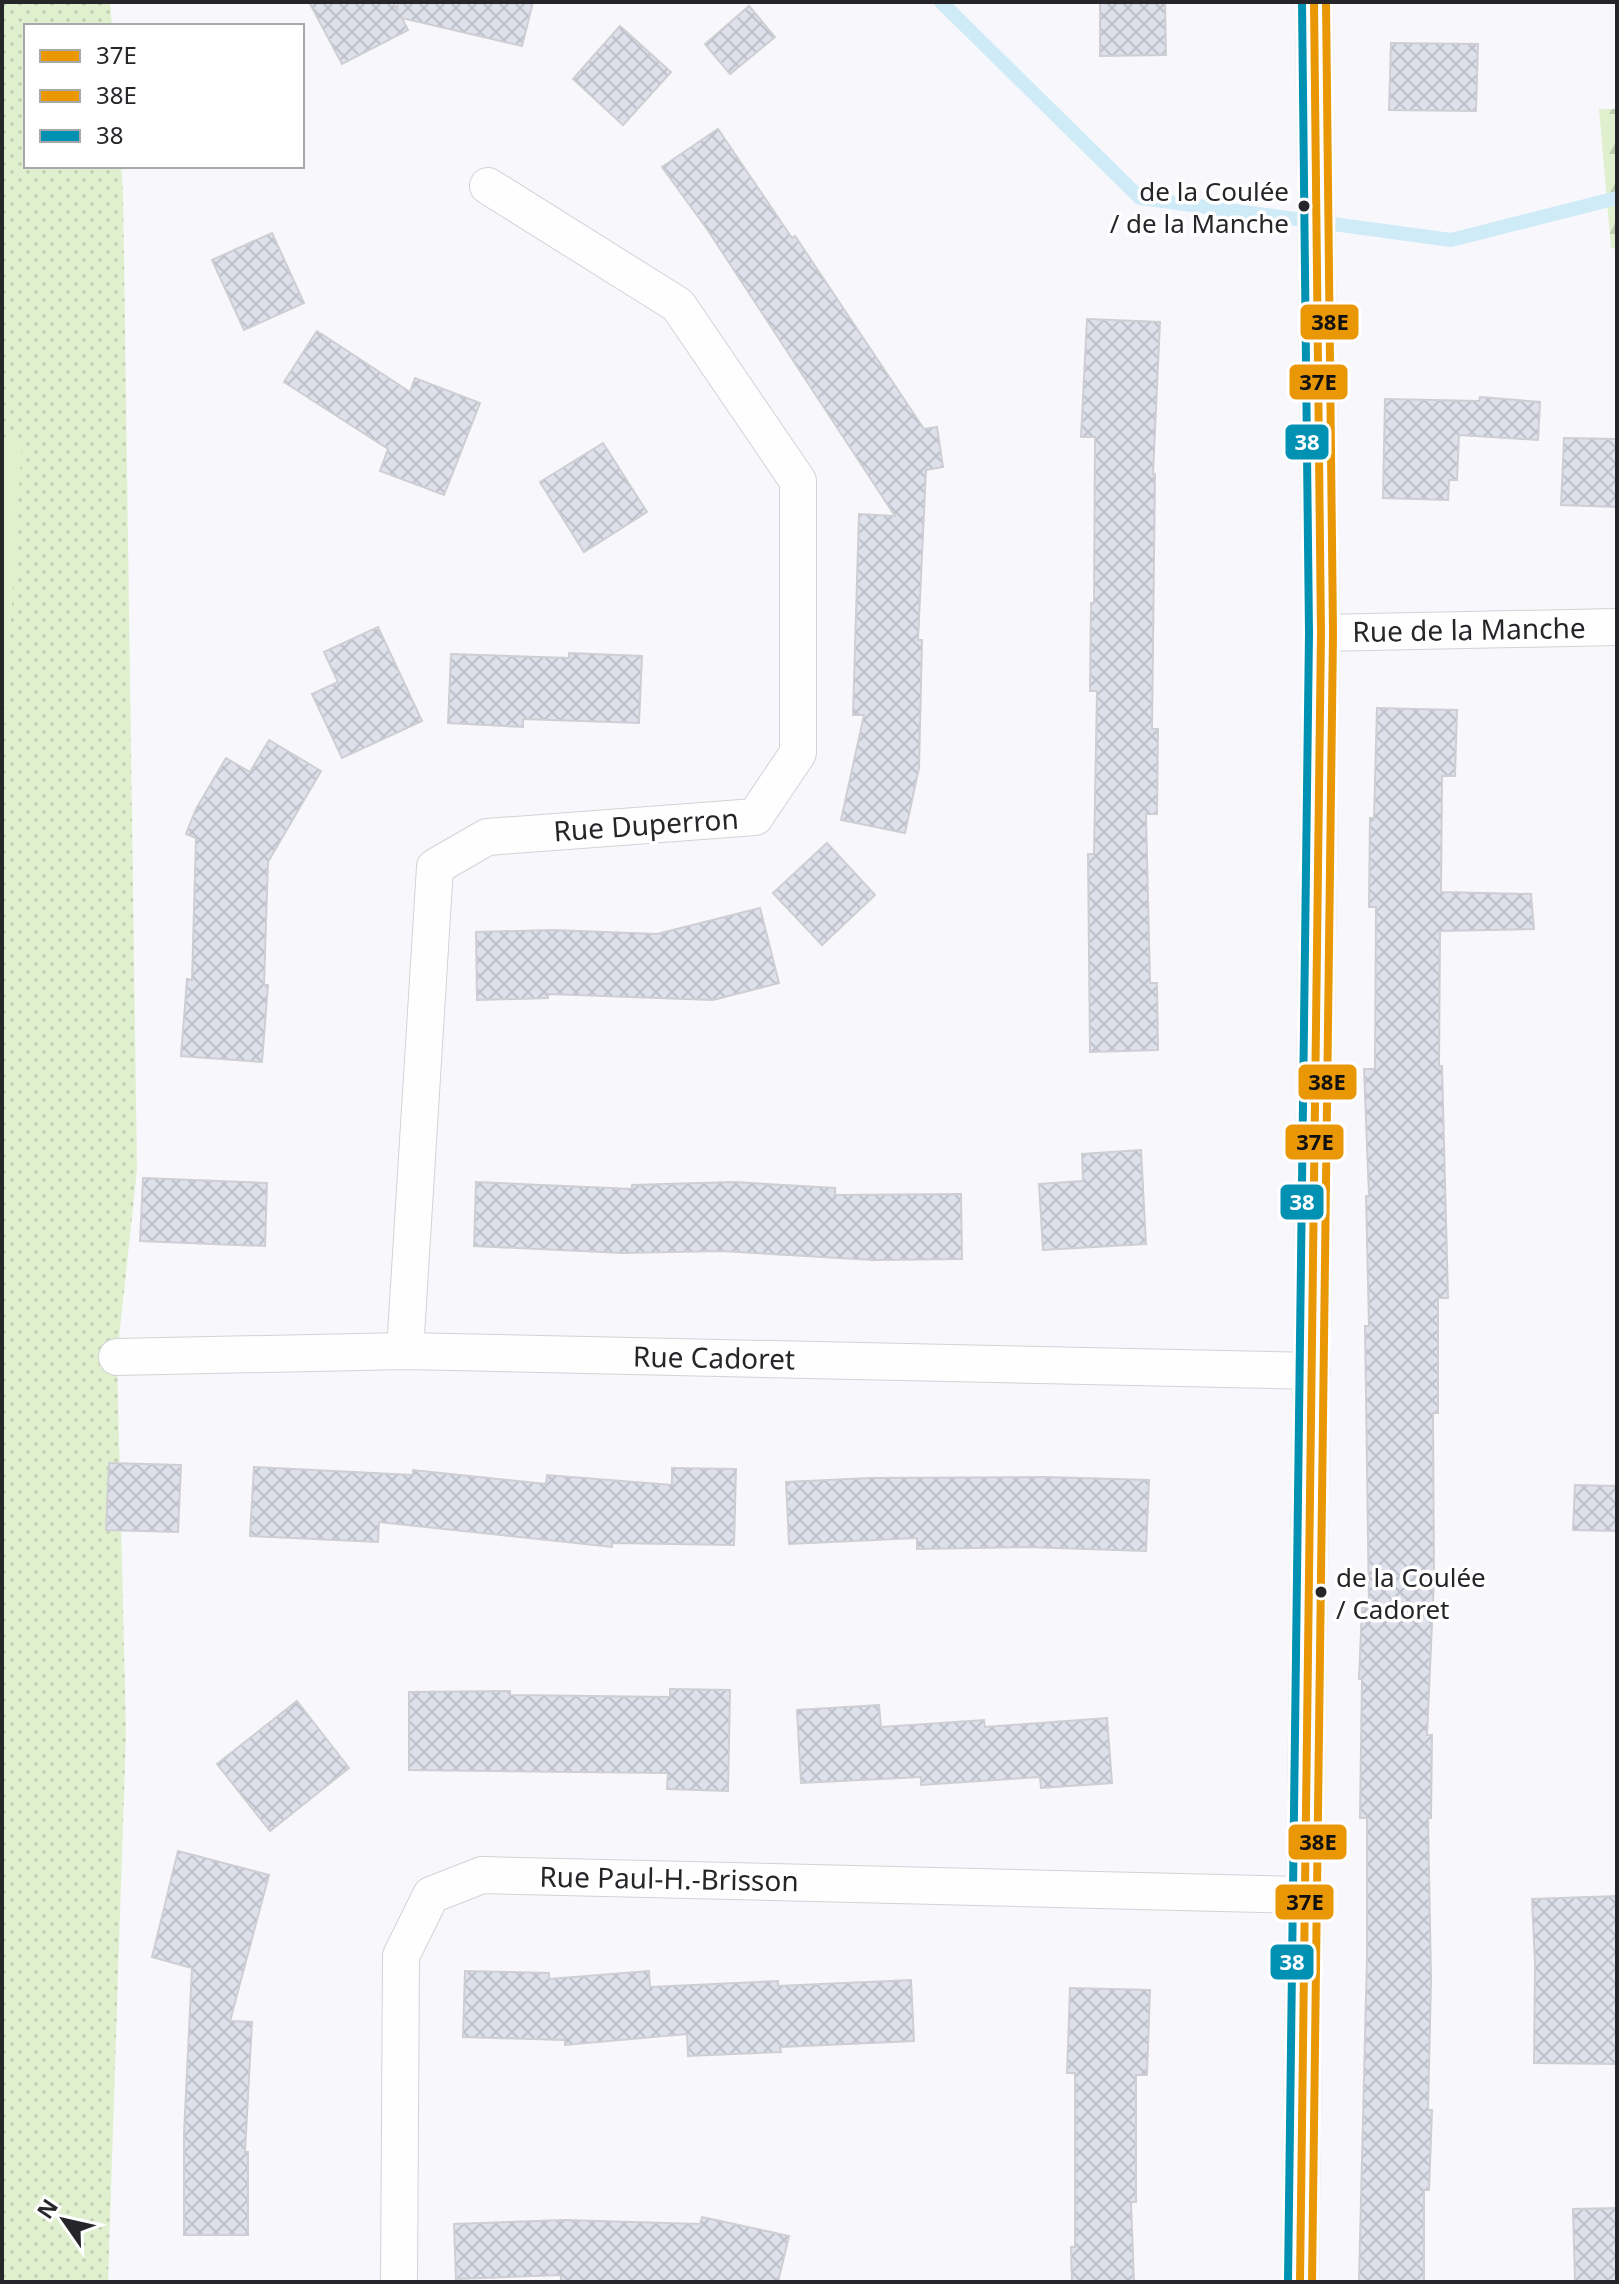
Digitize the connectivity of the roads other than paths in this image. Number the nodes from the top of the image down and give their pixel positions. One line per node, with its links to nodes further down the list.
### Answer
1 (1314, 2): 4 (street)
2 (488, 186): 5 (street, Rue Duperron)
3 (1617, 627): 4 (street, Rue de la Manche)
4 (1321, 633): 7 (street)
5 (405, 1351): 6 (street, Rue Cadoret); 7 (street, Rue Cadoret)
6 (117, 1357)
7 (1312, 1371): 8 (street)
8 (1305, 1895): 9 (street, Rue Paul-H.-Brisson); 10 (street)
9 (399, 2282)
10 (1300, 2282)

